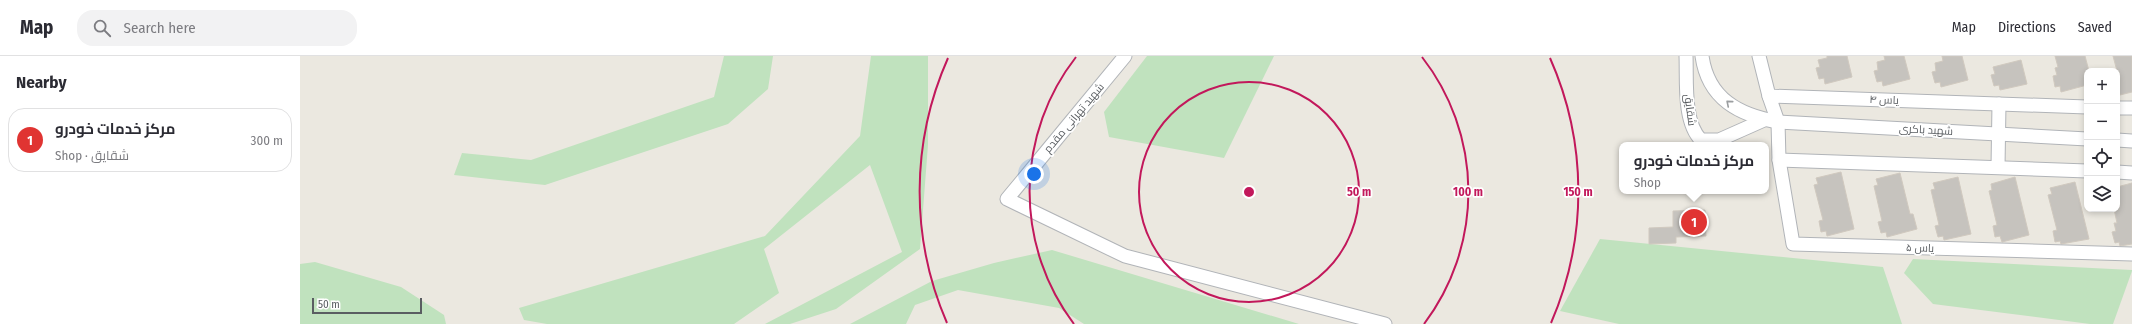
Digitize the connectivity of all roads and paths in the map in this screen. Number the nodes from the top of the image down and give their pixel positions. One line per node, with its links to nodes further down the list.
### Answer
1 (1125, 56): 22 (street, شهید تهرانی مقدم)
2 (1686, 56): 10 (street, شقایق)
3 (1702, 56): 10 (street, one-way to 3)
4 (1759, 56): 5 (street)
5 (1769, 96): 6 (street, یاس ۴); 11 (street)
6 (1999, 104): 7 (street, یاس ۴); 12 (street)
7 (2084, 107)
8 (2120, 108): 9 (street)
9 (2132, 108)
10 (1764, 120): 11 (street, شهید باکری)
11 (1778, 122): 12 (street, شهید باکری); 16 (street, یاس ۵)
12 (1998, 134): 13 (street, شهید باکری); 17 (street)
13 (2084, 139)
14 (2120, 140): 15 (street)
15 (2132, 141)
16 (1779, 160): 17 (street); 21 (street, یاس ۵)
17 (1998, 166): 18 (street)
18 (2084, 171)
19 (2120, 172): 20 (street)
20 (2132, 173)
21 (2132, 254)
22 (1385, 324)

